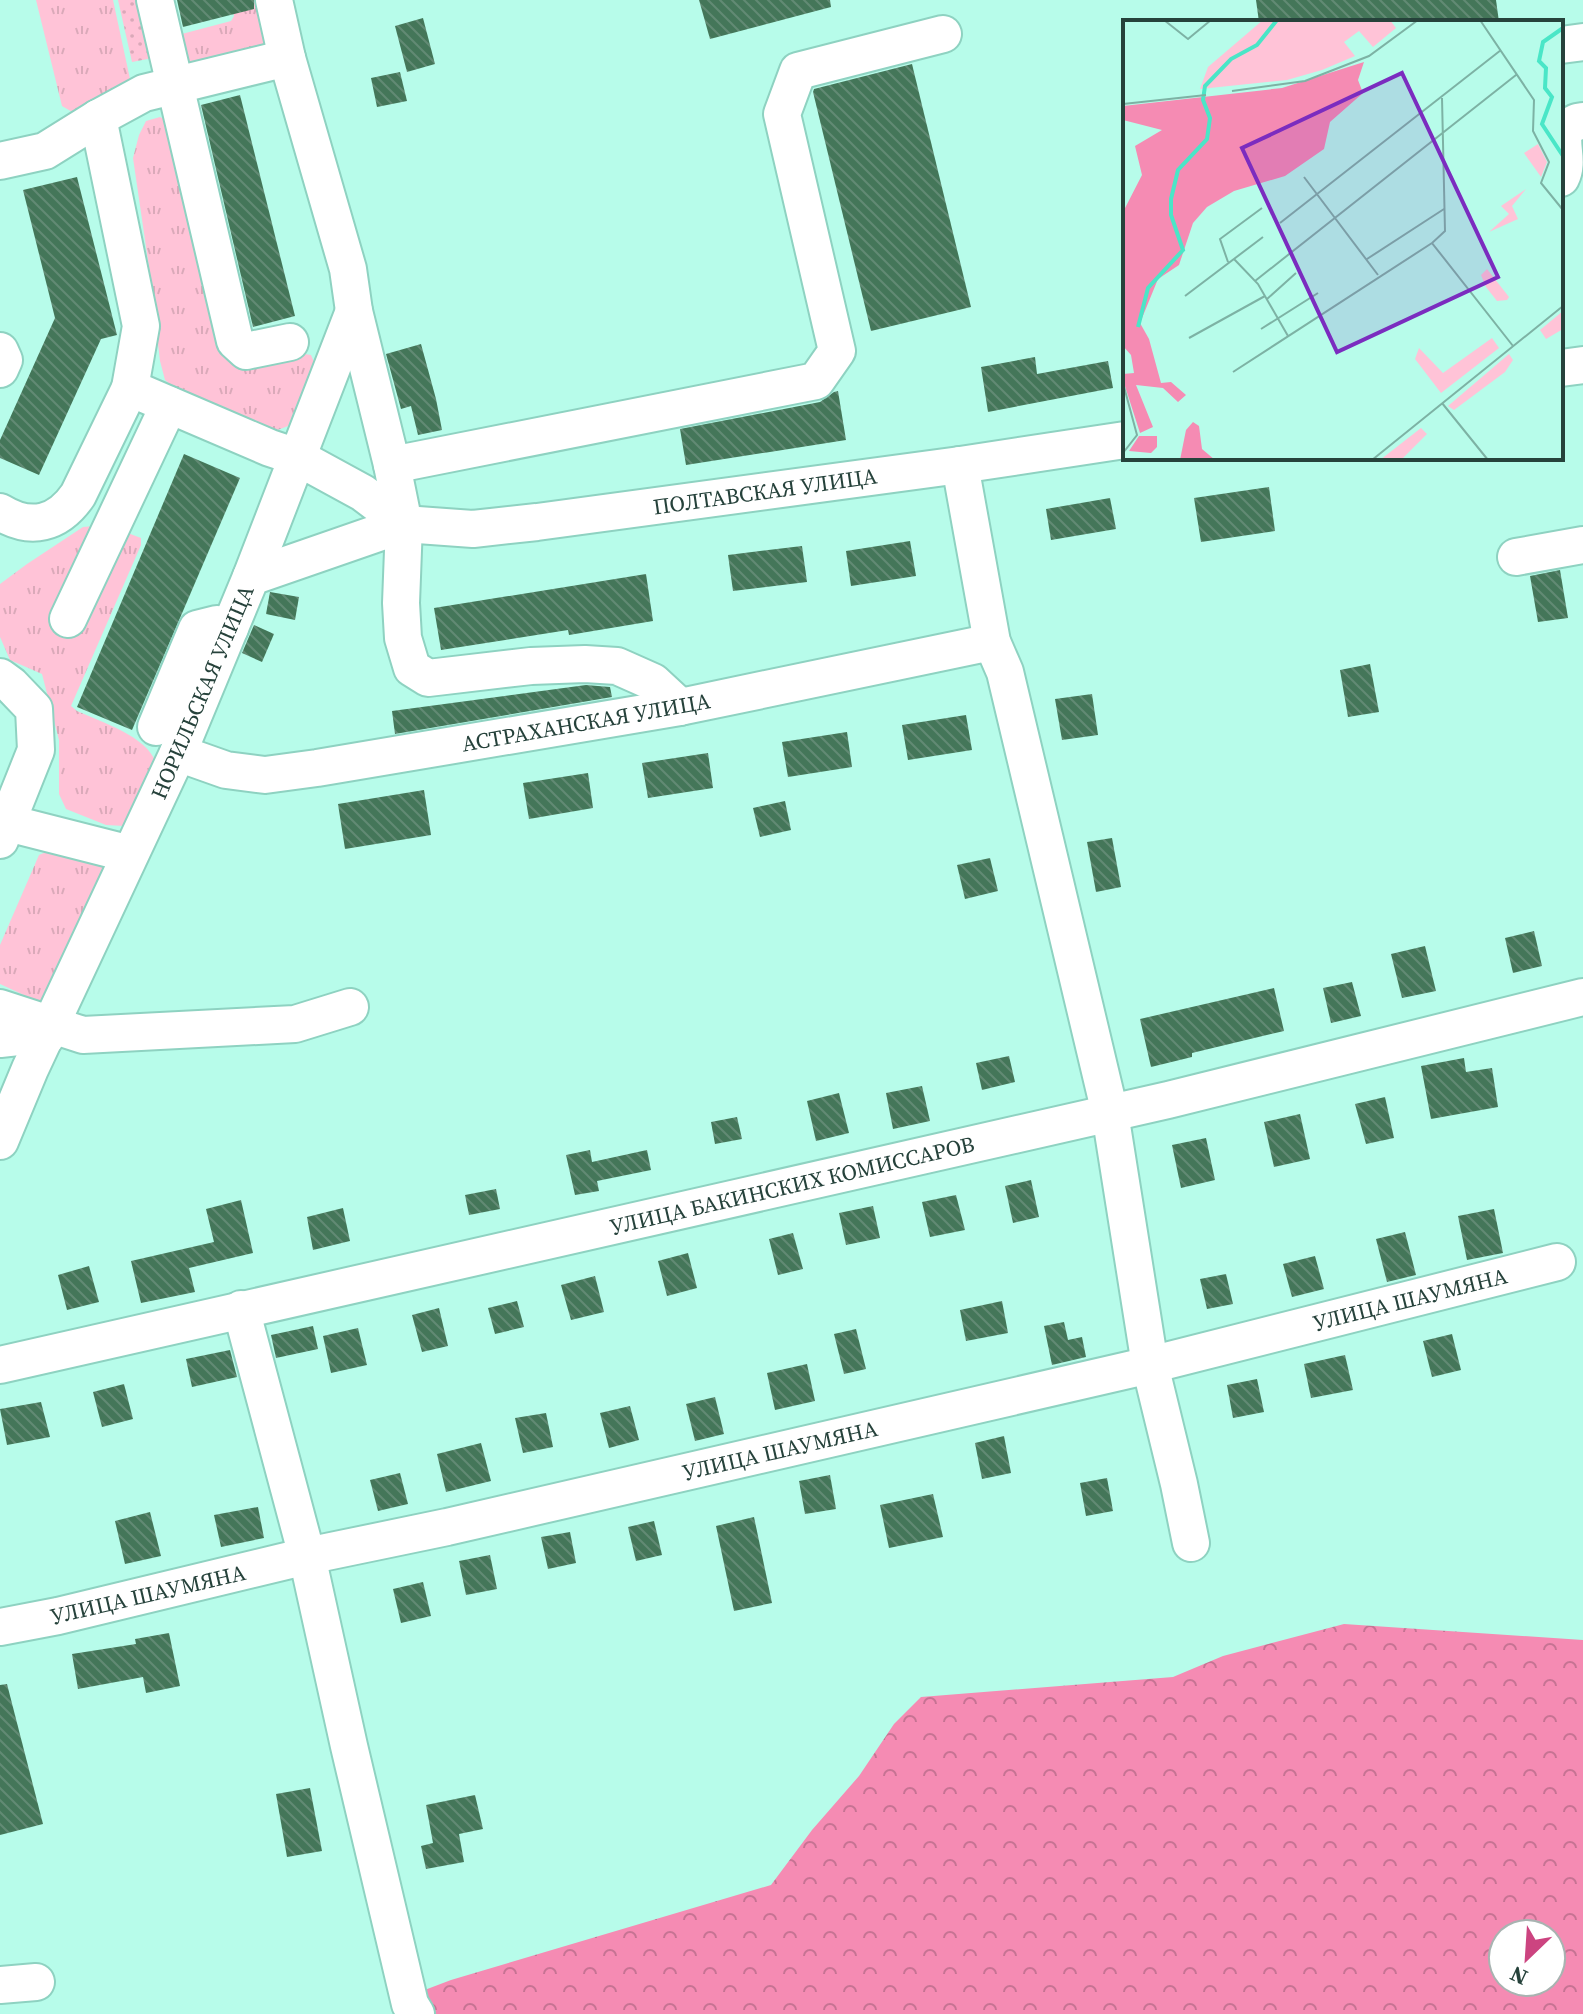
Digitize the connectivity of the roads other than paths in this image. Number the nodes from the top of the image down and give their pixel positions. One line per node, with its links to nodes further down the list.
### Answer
1 (155, 0): 7 (street)
2 (274, 0): 6 (street)
3 (943, 34): 24 (street)
4 (1583, 42): 5 (street)
5 (1563, 45)
6 (287, 58): 7 (street); 14 (street)
7 (175, 86): 8 (street); 15 (street)
8 (98, 118): 12 (street); 20 (street)
9 (1583, 121): 10 (street)
10 (1563, 132)
11 (1563, 142): 13 (street)
12 (0, 161)
13 (1563, 173)
14 (354, 311): 23 (street); 24 (street)
15 (290, 342)
16 (0, 351): 19 (street)
17 (1583, 365): 18 (street)
18 (1563, 368)
19 (0, 369)
20 (130, 388): 21 (street); 26 (street)
21 (169, 405): 23 (street); 31 (street)
22 (1123, 440): 25 (street, ПОЛТАВСКАЯ УЛИЦА)
23 (297, 457): 27 (street); 30 (street)
24 (392, 465): 27 (street)
25 (960, 465): 27 (street, ПОЛТАВСКАЯ УЛИЦА); 32 (street)
26 (4, 523)
27 (404, 524): 30 (street, НОРИЛЬСКАЯ УЛИЦА); 34 (street)
28 (1583, 545): 29 (street)
29 (1516, 557)
30 (251, 577): 35 (street, НОРИЛЬСКАЯ УЛИЦА)
31 (68, 619)
32 (992, 642): 34 (street, АСТРАХАНСКАЯ УЛИЦА); 43 (street)
33 (0, 677): 36 (street)
34 (680, 707): 35 (street, АСТРАХАНСКАЯ УЛИЦА)
35 (167, 740): 37 (street, НОРИЛЬСКАЯ УЛИЦА)
36 (4, 831): 37 (street)
37 (130, 854): 41 (street, НОРИЛЬСКАЯ УЛИЦА)
38 (1583, 997): 43 (street, УЛИЦА БАКИНСКИХ КОМИССАРОВ)
39 (350, 1007): 41 (street)
40 (0, 1008): 41 (street)
41 (49, 1030): 42 (street); 44 (street, НОРИЛЬСКАЯ УЛИЦА)
42 (0, 1039)
43 (1110, 1113): 46 (street, УЛИЦА БАКИНСКИХ КОМИССАРОВ); 48 (street)
44 (0, 1141)
45 (1557, 1262): 48 (street, УЛИЦА ШАУМЯНА)
46 (241, 1309): 47 (street, УЛИЦА БАКИНСКИХ КОМИССАРОВ); 50 (street)
47 (0, 1365)
48 (1150, 1365): 49 (street); 50 (street, УЛИЦА ШАУМЯНА)
49 (1191, 1543)
50 (307, 1556): 51 (street, УЛИЦА ШАУМЯНА); 54 (street)
51 (0, 1627)
52 (36, 1982): 53 (street)
53 (0, 1985)
54 (416, 2014)

